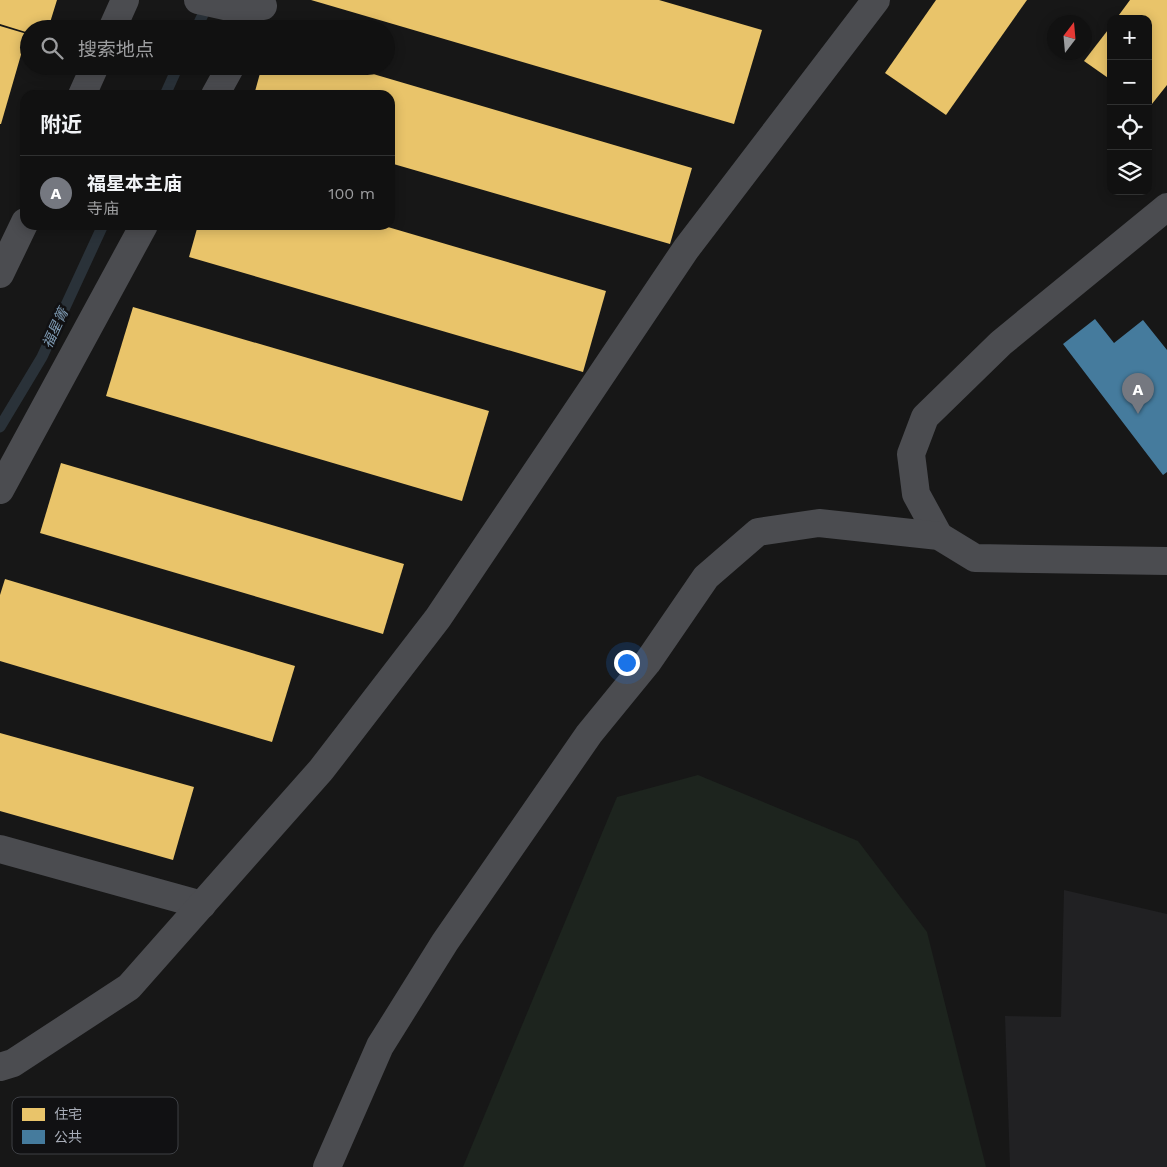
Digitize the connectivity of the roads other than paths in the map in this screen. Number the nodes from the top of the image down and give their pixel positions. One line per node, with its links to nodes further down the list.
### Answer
1 (125, 0): 5 (street)
2 (198, 0): 4 (street)
3 (876, 0): 18 (street)
4 (260, 11)
5 (116, 20)
6 (91, 75): 8 (street)
7 (225, 75): 9 (street)
8 (84, 90)
9 (218, 90)
10 (1167, 207): 15 (street)
11 (21, 230): 13 (street)
12 (141, 230): 14 (street)
13 (0, 274)
14 (0, 490)
15 (939, 536): 16 (street); 20 (street)
16 (1167, 561)
17 (0, 849): 18 (street)
18 (202, 905): 19 (street)
19 (0, 1067)
20 (327, 1167)

